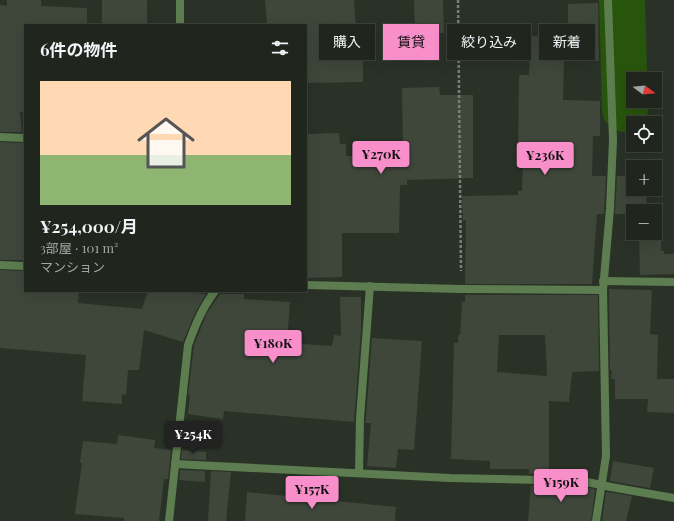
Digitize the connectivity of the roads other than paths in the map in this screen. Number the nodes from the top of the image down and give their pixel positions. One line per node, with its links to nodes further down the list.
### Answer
1 (180, 0): 3 (street)
2 (608, 0): 8 (street)
3 (180, 24)
4 (0, 137): 5 (street)
5 (24, 138)
6 (0, 265): 7 (street)
7 (24, 266)
8 (603, 281): 9 (street); 12 (street)
9 (674, 282)
10 (307, 285): 11 (street)
11 (370, 286): 12 (street); 15 (street)
12 (603, 290): 16 (street)
13 (214, 292): 14 (street)
14 (175, 464): 15 (street); 18 (street)
15 (360, 473): 16 (street)
16 (602, 485): 17 (street); 19 (street)
17 (674, 498)
18 (169, 521)
19 (596, 521)

